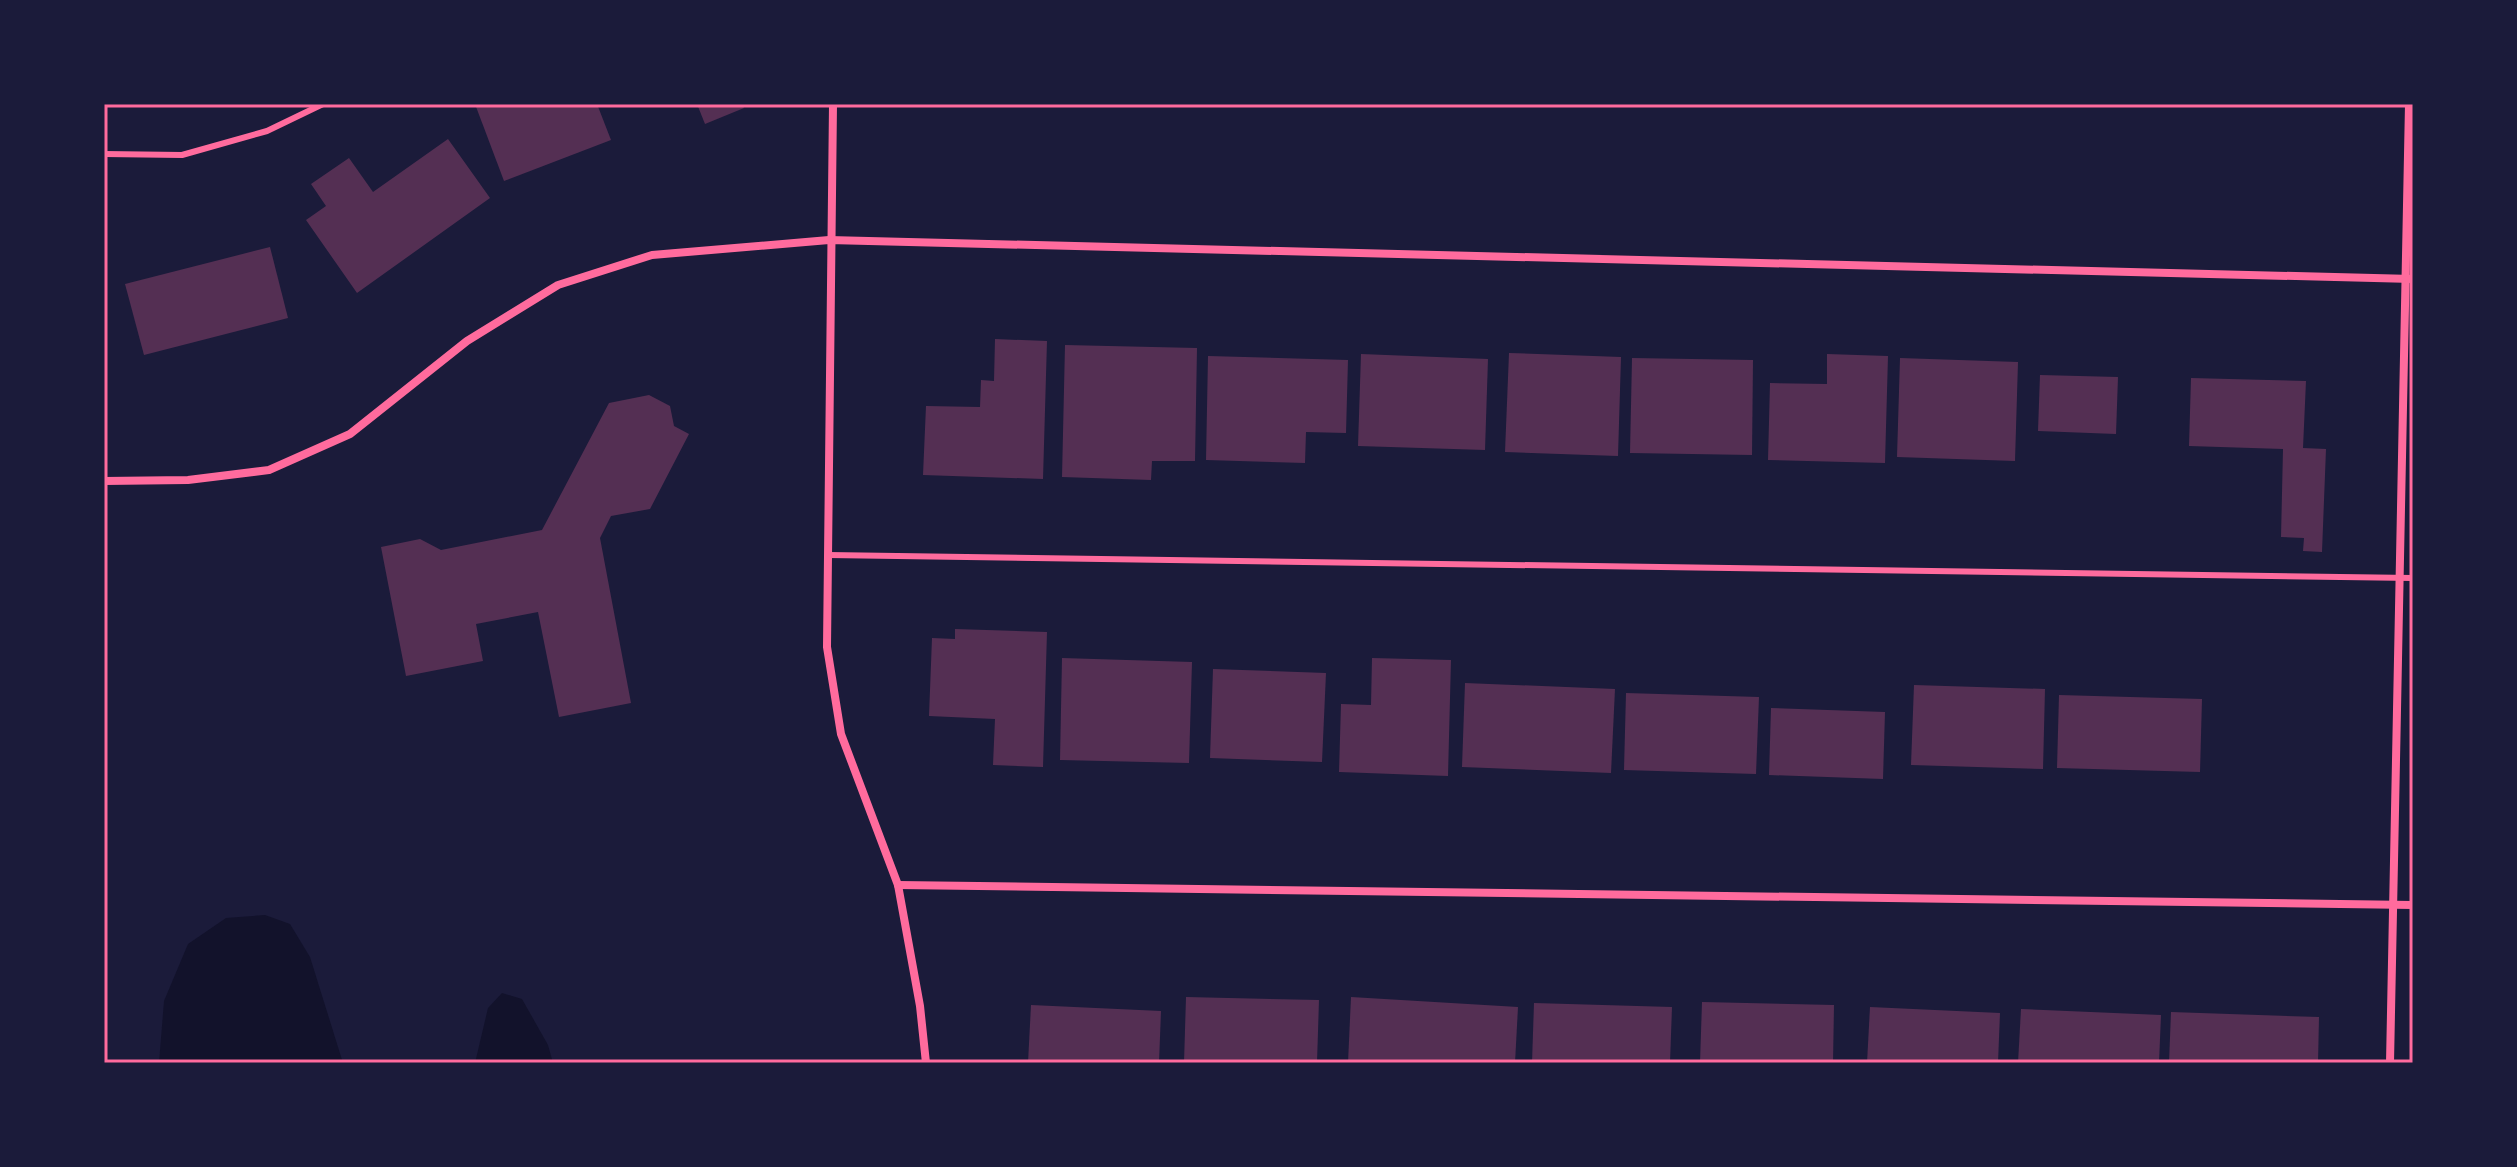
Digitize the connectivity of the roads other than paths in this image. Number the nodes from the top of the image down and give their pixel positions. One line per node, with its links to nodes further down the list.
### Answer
1 (323, 104): 4 (lane)
2 (833, 104): 5 (street)
3 (2409, 104): 6 (street)
4 (104, 154)
5 (829, 240): 6 (street); 7 (street); 8 (street)
6 (2410, 279): 9 (street)
7 (104, 481)
8 (828, 555): 9 (lane); 11 (street)
9 (2401, 578): 10 (lane); 12 (street)
10 (2413, 578)
11 (898, 885): 12 (street); 14 (street)
12 (2394, 904): 13 (street); 15 (street)
13 (2413, 905)
14 (926, 1063)
15 (2390, 1063)

